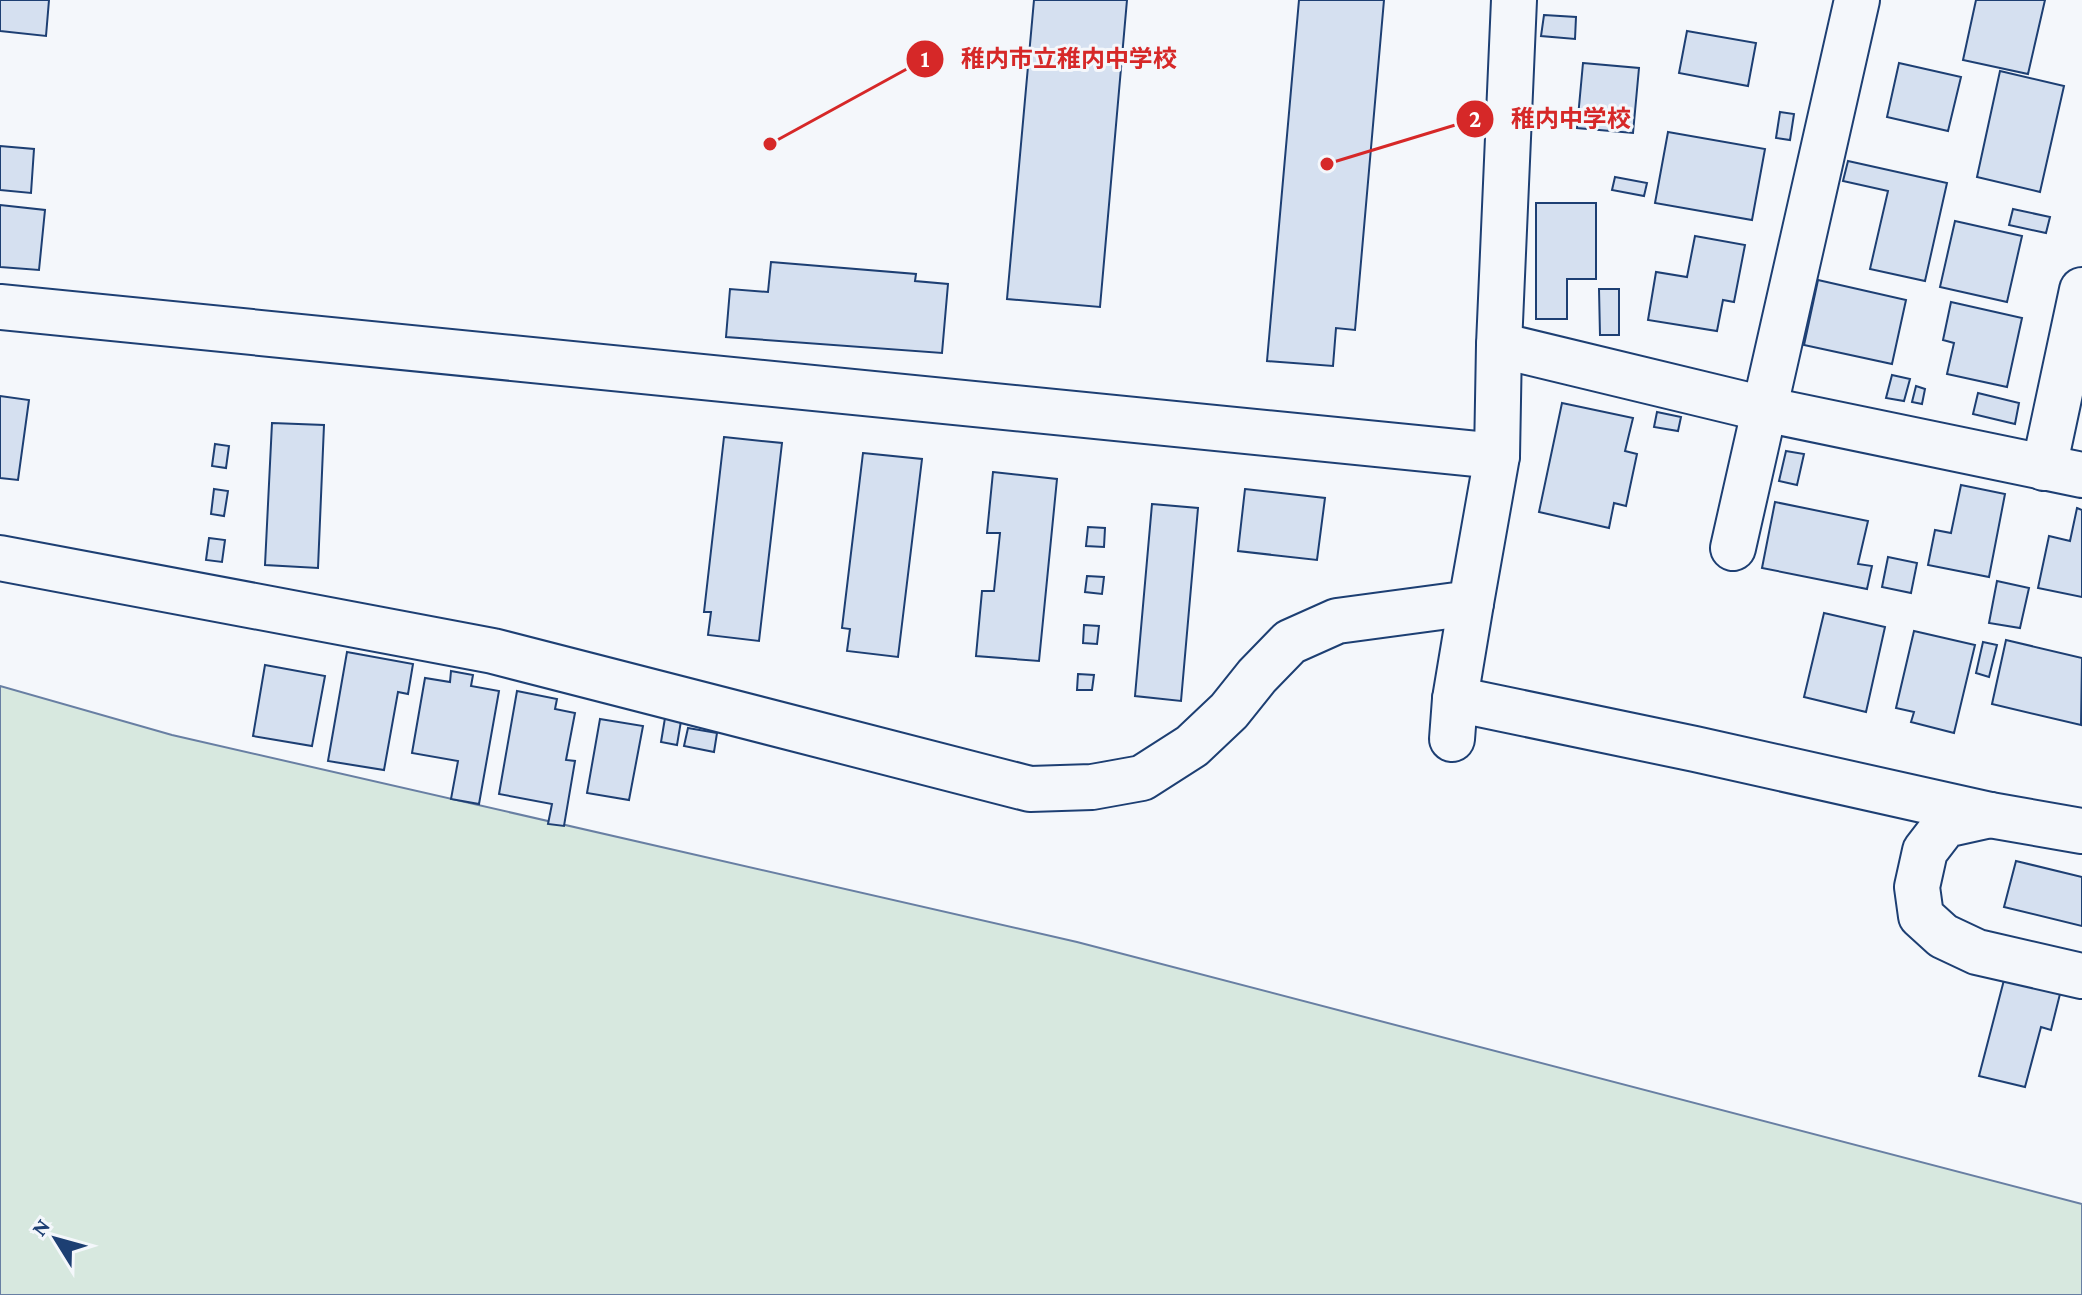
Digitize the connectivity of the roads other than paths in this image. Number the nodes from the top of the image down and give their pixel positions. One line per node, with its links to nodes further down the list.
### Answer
1 (1514, 0): 5 (street)
2 (1857, 0): 6 (street)
3 (2082, 290): 8 (street)
4 (0, 307): 7 (street)
5 (1499, 345): 6 (street); 7 (street)
6 (1764, 409): 8 (street); 9 (street)
7 (1497, 456): 11 (street)
8 (2063, 472)
9 (1733, 548)
10 (0, 558): 11 (street)
11 (1471, 603): 12 (street)
12 (1990, 815): 13 (street); 14 (street)
13 (2082, 831)
14 (2082, 976)

